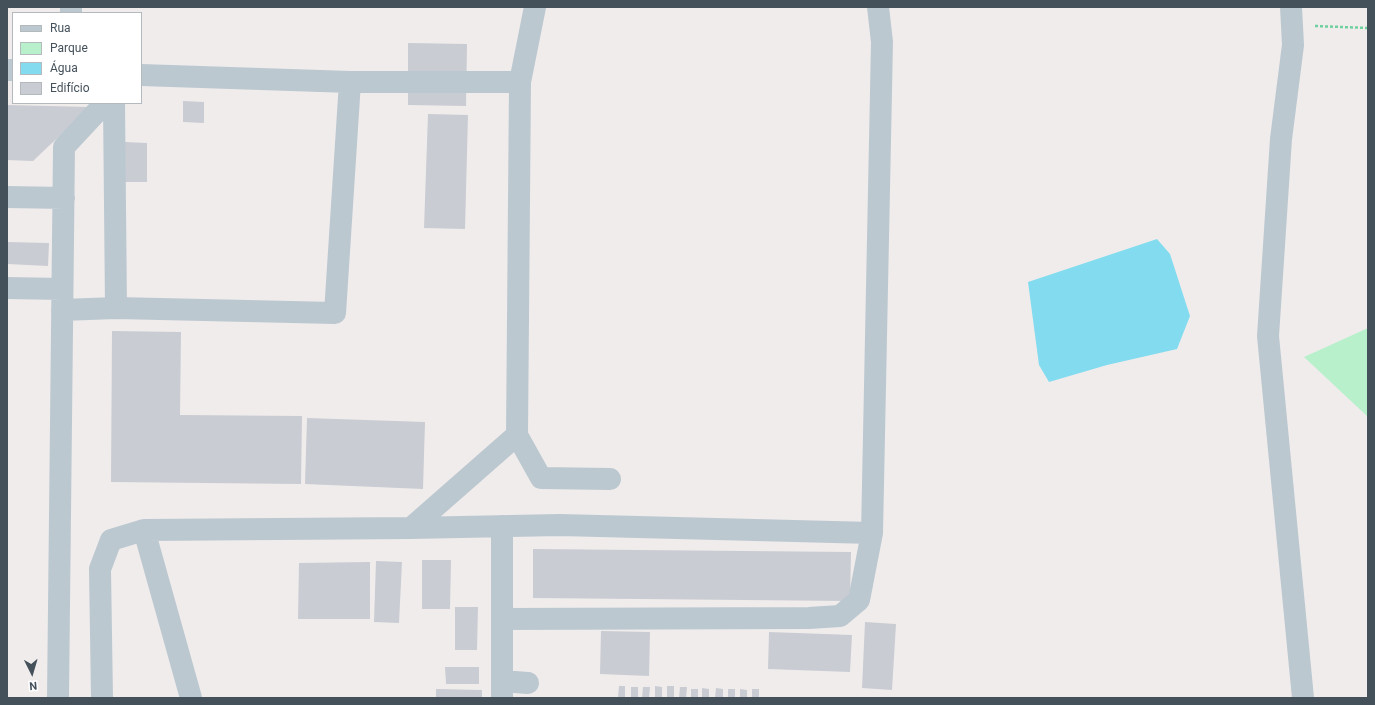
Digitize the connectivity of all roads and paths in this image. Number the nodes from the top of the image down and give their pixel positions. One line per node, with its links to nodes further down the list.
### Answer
1 (535, 7): 7 (street)
2 (878, 7): 20 (street)
3 (1292, 16): 4 (path); 27 (street)
4 (1368, 28)
5 (142, 75): 6 (street)
6 (350, 82): 7 (street); 14 (street)
7 (520, 82): 15 (street)
8 (104, 104): 11 (street)
9 (114, 104): 14 (street)
10 (7, 197): 11 (street)
11 (64, 198): 13 (street)
12 (7, 288): 13 (street)
13 (62, 299): 14 (street); 24 (street)
14 (116, 308)
15 (517, 435): 16 (street); 18 (street)
16 (610, 479)
17 (502, 526): 18 (street); 20 (street); 21 (street)
18 (411, 528): 19 (street)
19 (144, 530): 25 (street); 26 (street)
20 (872, 533): 21 (street)
21 (502, 619): 23 (street)
22 (528, 683): 23 (street)
23 (502, 689)
24 (58, 698)
25 (102, 698)
26 (192, 698)
27 (1303, 698)

